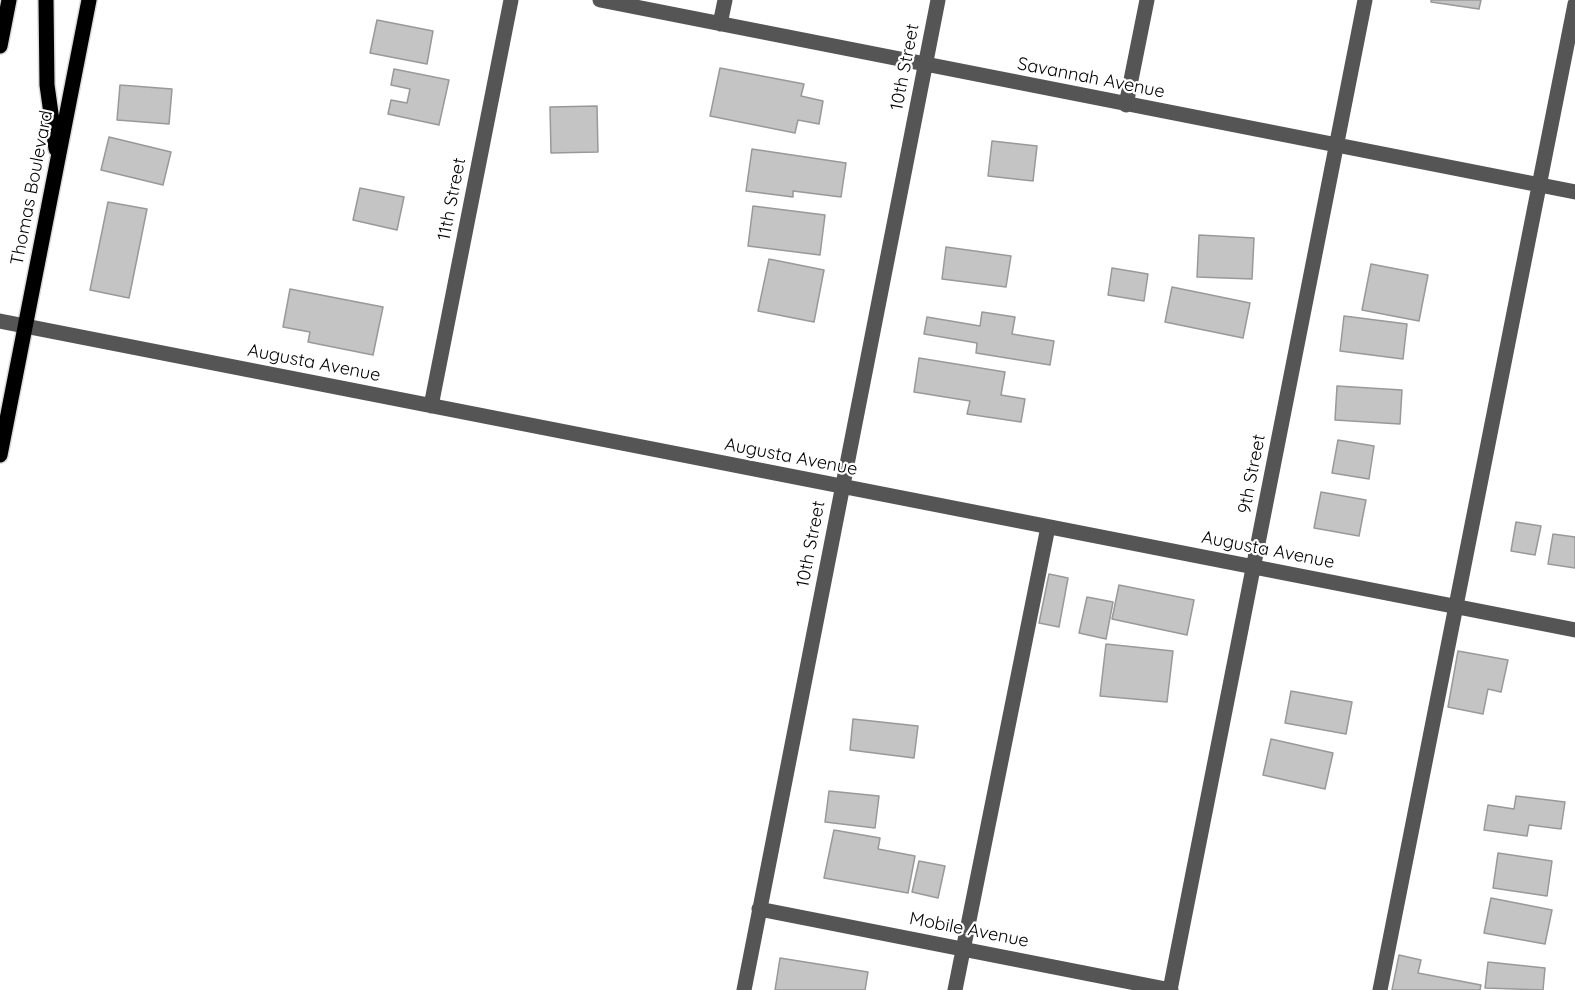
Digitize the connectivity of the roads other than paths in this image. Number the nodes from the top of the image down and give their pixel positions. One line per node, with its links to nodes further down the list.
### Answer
1 (9, 0): 12 (main road)
2 (46, 0): 16 (main road)
3 (89, 0): 16 (main road, Thomas Boulevard)
4 (512, 0): 21 (street, 11th Street)
5 (600, 0): 11 (street, Savannah Avenue)
6 (725, 0): 11 (street)
7 (938, 0): 13 (street, 10th Street)
8 (1147, 0): 14 (street)
9 (1365, 0): 15 (street, 9th Street)
10 (1575, 4): 17 (street)
11 (720, 24): 13 (street, Savannah Avenue)
12 (0, 46)
13 (925, 65): 14 (street, Savannah Avenue); 23 (street, 10th Street)
14 (1126, 105): 15 (street, Savannah Avenue)
15 (1336, 146): 17 (street, Savannah Avenue); 25 (street, 9th Street)
16 (58, 161): 20 (main road, Thomas Boulevard)
17 (1539, 185): 18 (street, Savannah Avenue); 26 (street)
18 (1575, 192)
19 (0, 321): 20 (street, Augusta Avenue)
20 (25, 326): 21 (street, Augusta Avenue); 22 (main road, Thomas Boulevard)
21 (431, 406): 23 (street, Augusta Avenue)
22 (0, 455)
23 (842, 487): 24 (street, Augusta Avenue); 28 (street, 10th Street)
24 (1048, 527): 25 (street, Augusta Avenue); 29 (street)
25 (1253, 567): 26 (street, Augusta Avenue); 32 (street, 9th Street)
26 (1454, 606): 27 (street, Augusta Avenue); 33 (street)
27 (1575, 630)
28 (759, 909): 29 (street, Mobile Avenue); 30 (street, 10th Street)
29 (963, 948): 31 (street); 32 (street, Mobile Avenue)
30 (744, 990)
31 (955, 990)
32 (1170, 990)
33 (1380, 990)

